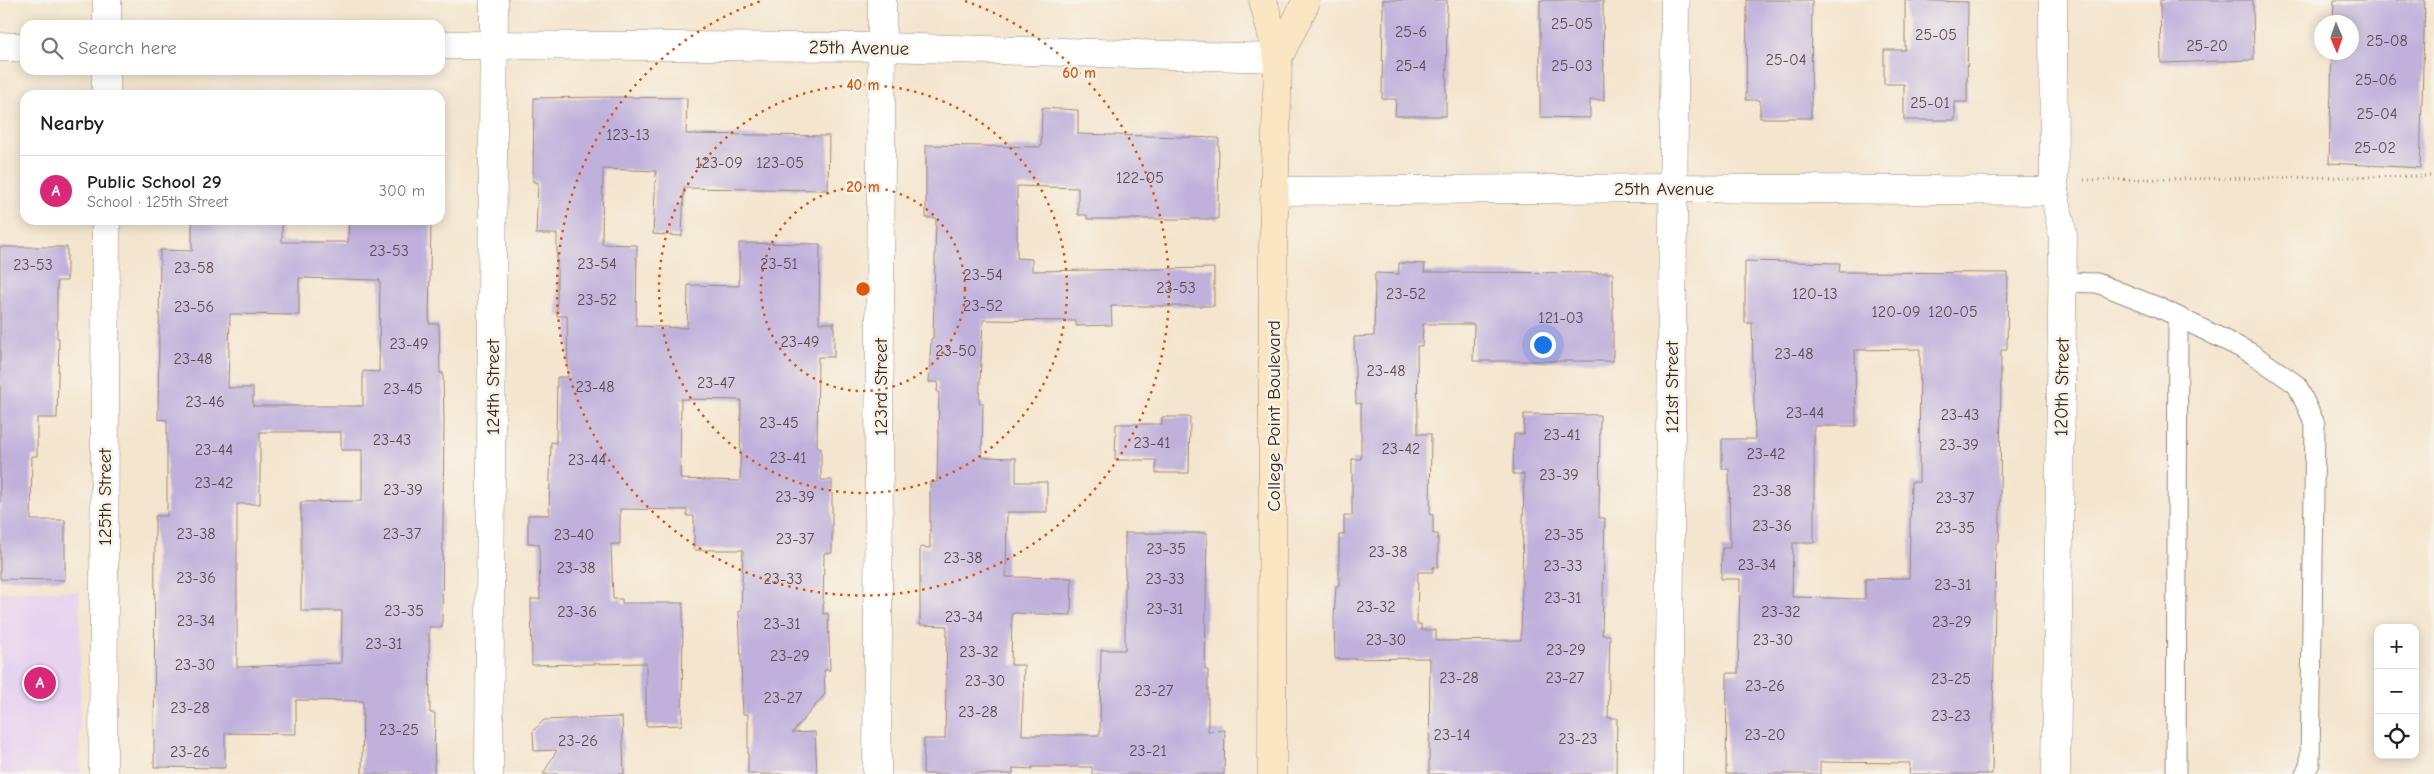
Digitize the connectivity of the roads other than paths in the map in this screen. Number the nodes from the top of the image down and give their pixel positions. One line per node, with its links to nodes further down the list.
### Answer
1 (107, 0): 8 (street)
2 (494, 0): 10 (street, 124th Street)
3 (882, 0): 13 (street, 123rd Street)
4 (1263, 0): 14 (street, College Point Boulevard)
5 (1305, 0): 14 (street, College Point Boulevard)
6 (1675, 0): 18 (street, 121st Street)
7 (2053, 0): 17 (street, 120th Street)
8 (107, 20)
9 (445, 45): 10 (street, 25th Avenue)
10 (493, 45): 13 (street, 25th Avenue); 24 (street, 124th Street)
11 (0, 47): 12 (street)
12 (20, 47)
13 (882, 47): 14 (street, 25th Avenue); 25 (street, 123rd Street)
14 (1278, 58): 19 (street, College Point Boulevard)
15 (106, 75): 16 (street)
16 (106, 90)
17 (2054, 185): 18 (street, 25th Avenue); 21 (street, 120th Street)
18 (1672, 188): 19 (street, 25th Avenue); 27 (street, 121st Street)
19 (1274, 191): 26 (street, College Point Boulevard)
20 (106, 225): 23 (street, 125th Street)
21 (2062, 282): 22 (lane); 28 (street, 120th Street)
22 (2178, 316): 29 (lane); 30 (lane)
23 (103, 774)
24 (489, 774)
25 (877, 774)
26 (1272, 774)
27 (1668, 774)
28 (2056, 774)
29 (2176, 774)
30 (2305, 774)

